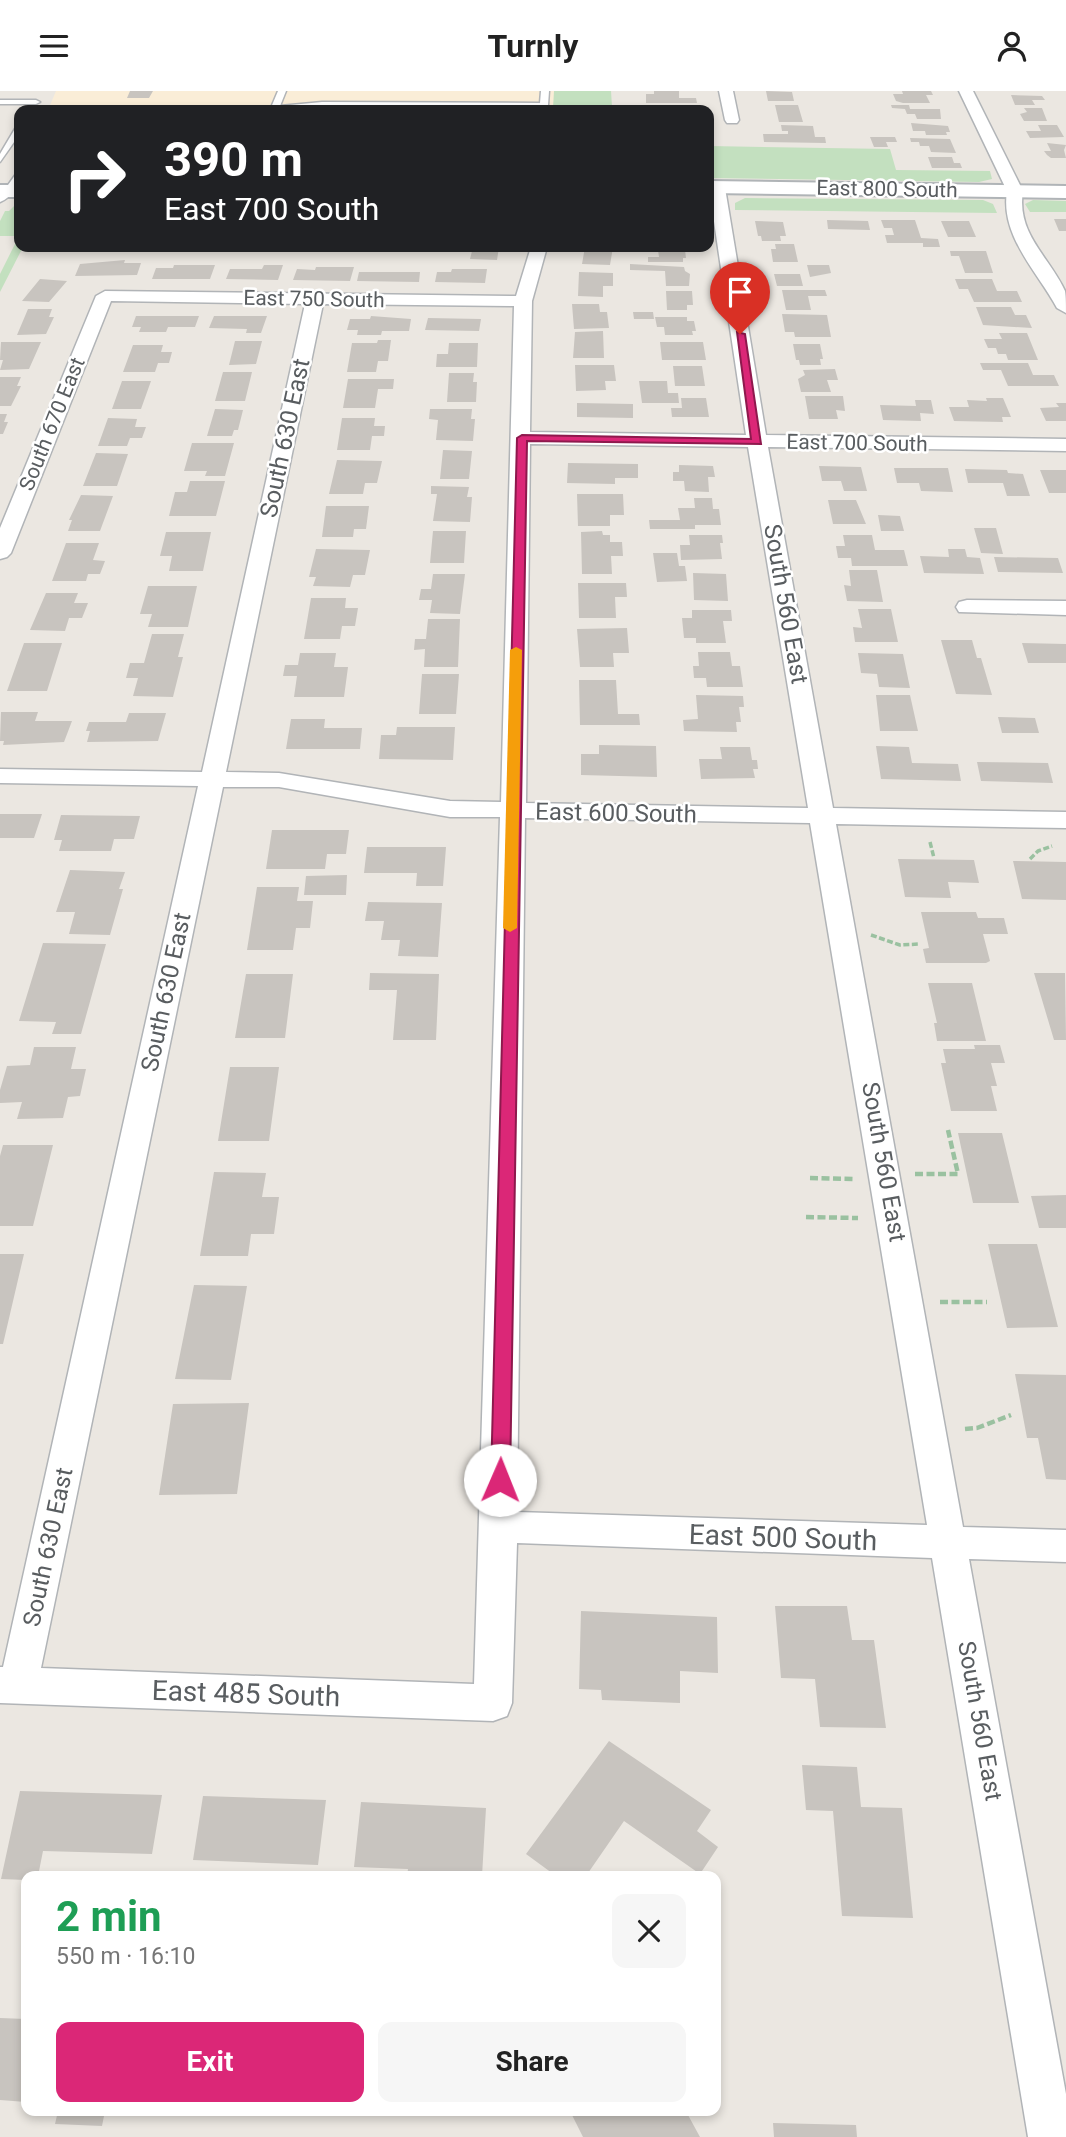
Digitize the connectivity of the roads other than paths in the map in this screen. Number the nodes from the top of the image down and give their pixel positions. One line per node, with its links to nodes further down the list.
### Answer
1 (726, 91): 3 (street)
2 (967, 91): 7 (street)
3 (732, 120)
4 (14, 137): 5 (lane)
5 (0, 160)
6 (714, 188): 7 (main road, East 800 South)
7 (1015, 191): 8 (main road, East 800 South); 14 (street)
8 (1066, 192)
9 (714, 194): 16 (street, South 560 East)
10 (538, 252): 13 (street)
11 (105, 296): 12 (street, East 750 South); 18 (street, South 670 East)
12 (315, 299): 13 (street, East 750 South); 22 (street, South 630 East)
13 (523, 301): 15 (street)
14 (1066, 308)
15 (522, 438): 16 (street, East 700 South); 23 (street)
16 (757, 442): 17 (street, East 700 South); 24 (street, South 560 East)
17 (1066, 445)
18 (0, 553)
19 (967, 607): 20 (street)
20 (1066, 608)
21 (0, 776): 22 (street, East 600 South)
22 (212, 777): 23 (street, East 600 South); 29 (street, South 630 East)
23 (512, 811): 24 (street, East 600 South); 26 (street)
24 (823, 816): 25 (street, East 600 South); 27 (street, South 560 East)
25 (1066, 820)
26 (499, 1527): 27 (street, East 500 South); 29 (street, East 485 South)
27 (949, 1542): 28 (street, East 500 South); 30 (street, South 560 East)
28 (1066, 1546)
29 (9, 1685)
30 (1051, 2137)

